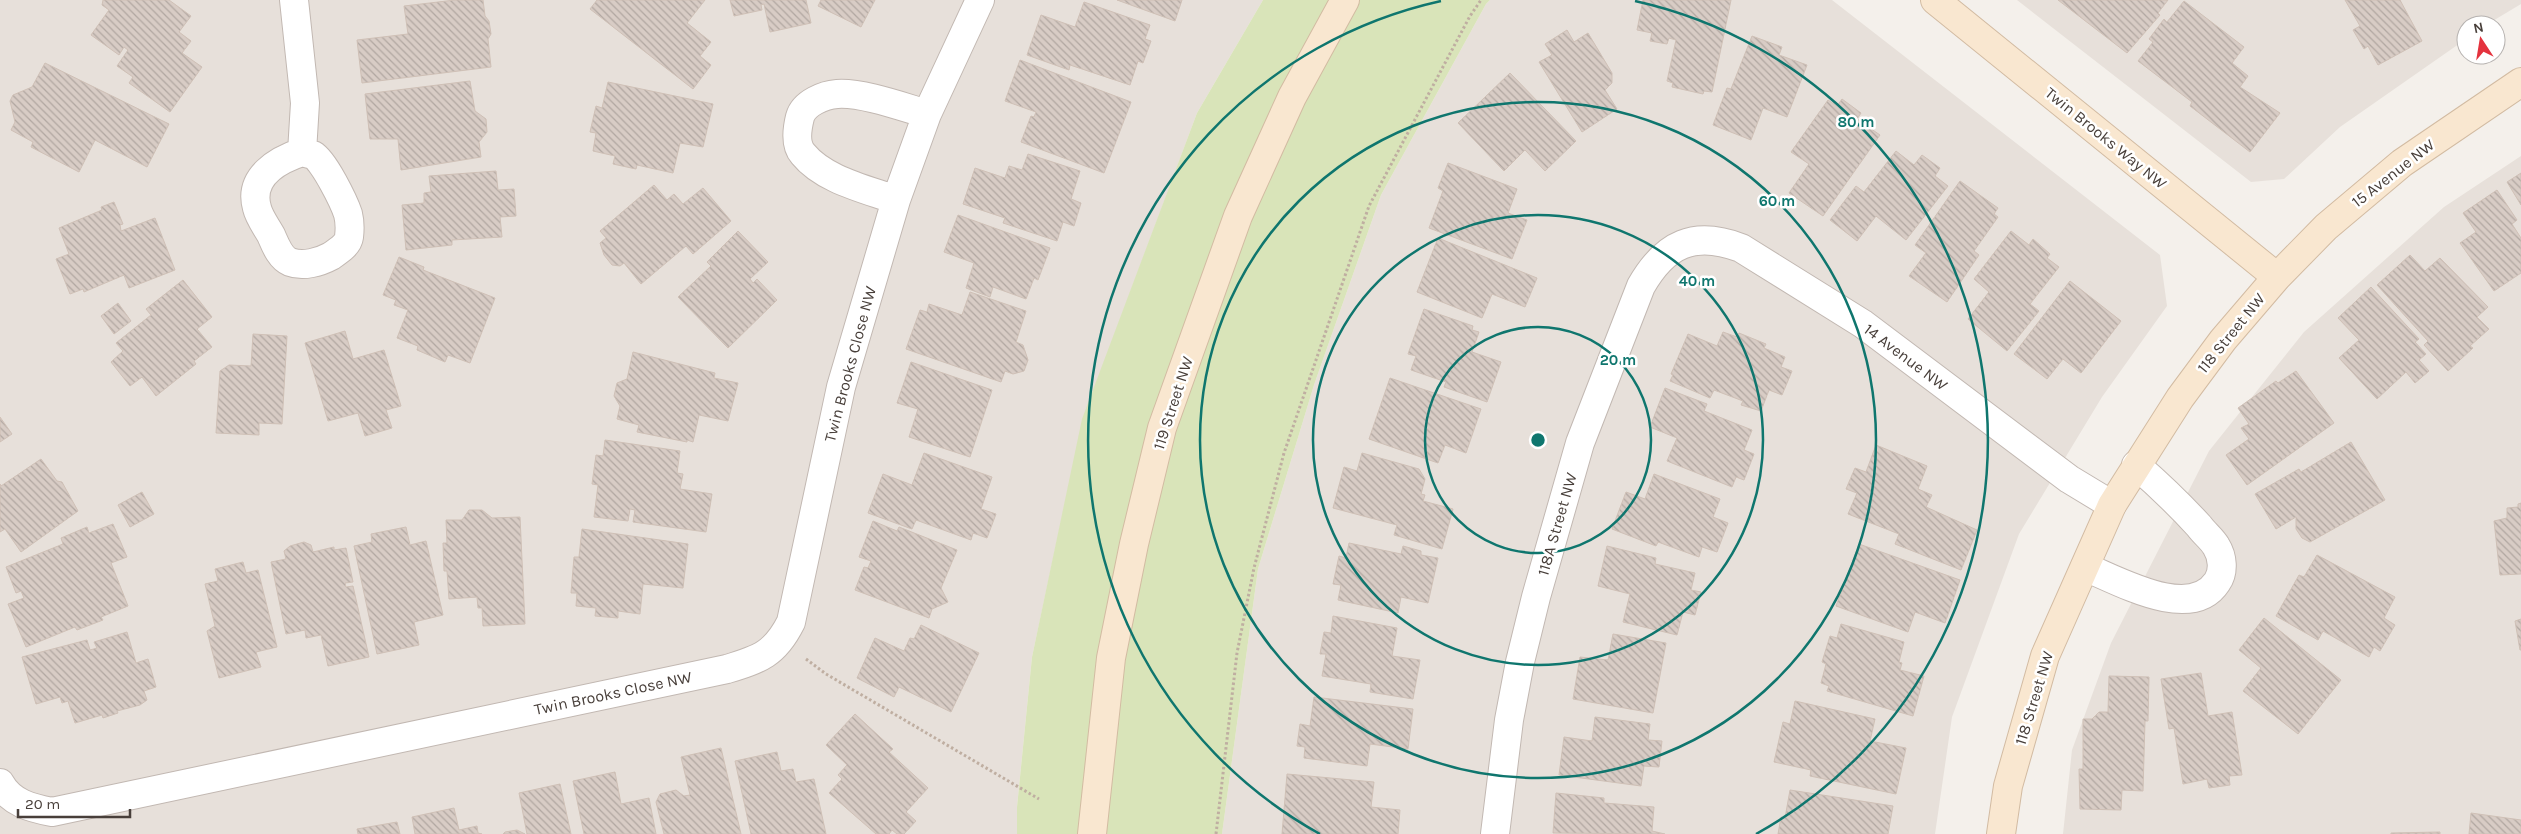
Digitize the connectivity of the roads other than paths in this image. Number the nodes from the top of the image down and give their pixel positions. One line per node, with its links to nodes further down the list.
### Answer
1 (294, 0): 7 (street)
2 (980, 0): 6 (street, Twin Brooks Close NW)
3 (1345, 0): 15 (street, 119 Street NW)
4 (1935, 0): 10 (street, Twin Brooks Way NW)
5 (2521, 82): 10 (street, 15 Avenue NW)
6 (927, 114): 8 (street, Twin Brooks Close NW); 8 (street)
7 (302, 152)
8 (896, 200): 14 (street, Twin Brooks Close NW)
9 (1686, 242): 12 (street, 14 Avenue NW); 16 (street, 118A Street NW)
10 (2277, 277): 11 (street, 118 Street NW)
11 (2136, 466): 12 (street, 118 Street NW); 13 (street)
12 (2112, 505): 13 (street, 118 Street NW)
13 (2085, 567): 17 (street, 118 Street NW)
14 (0, 783)
15 (1092, 834)
16 (1495, 834)
17 (2000, 834)

